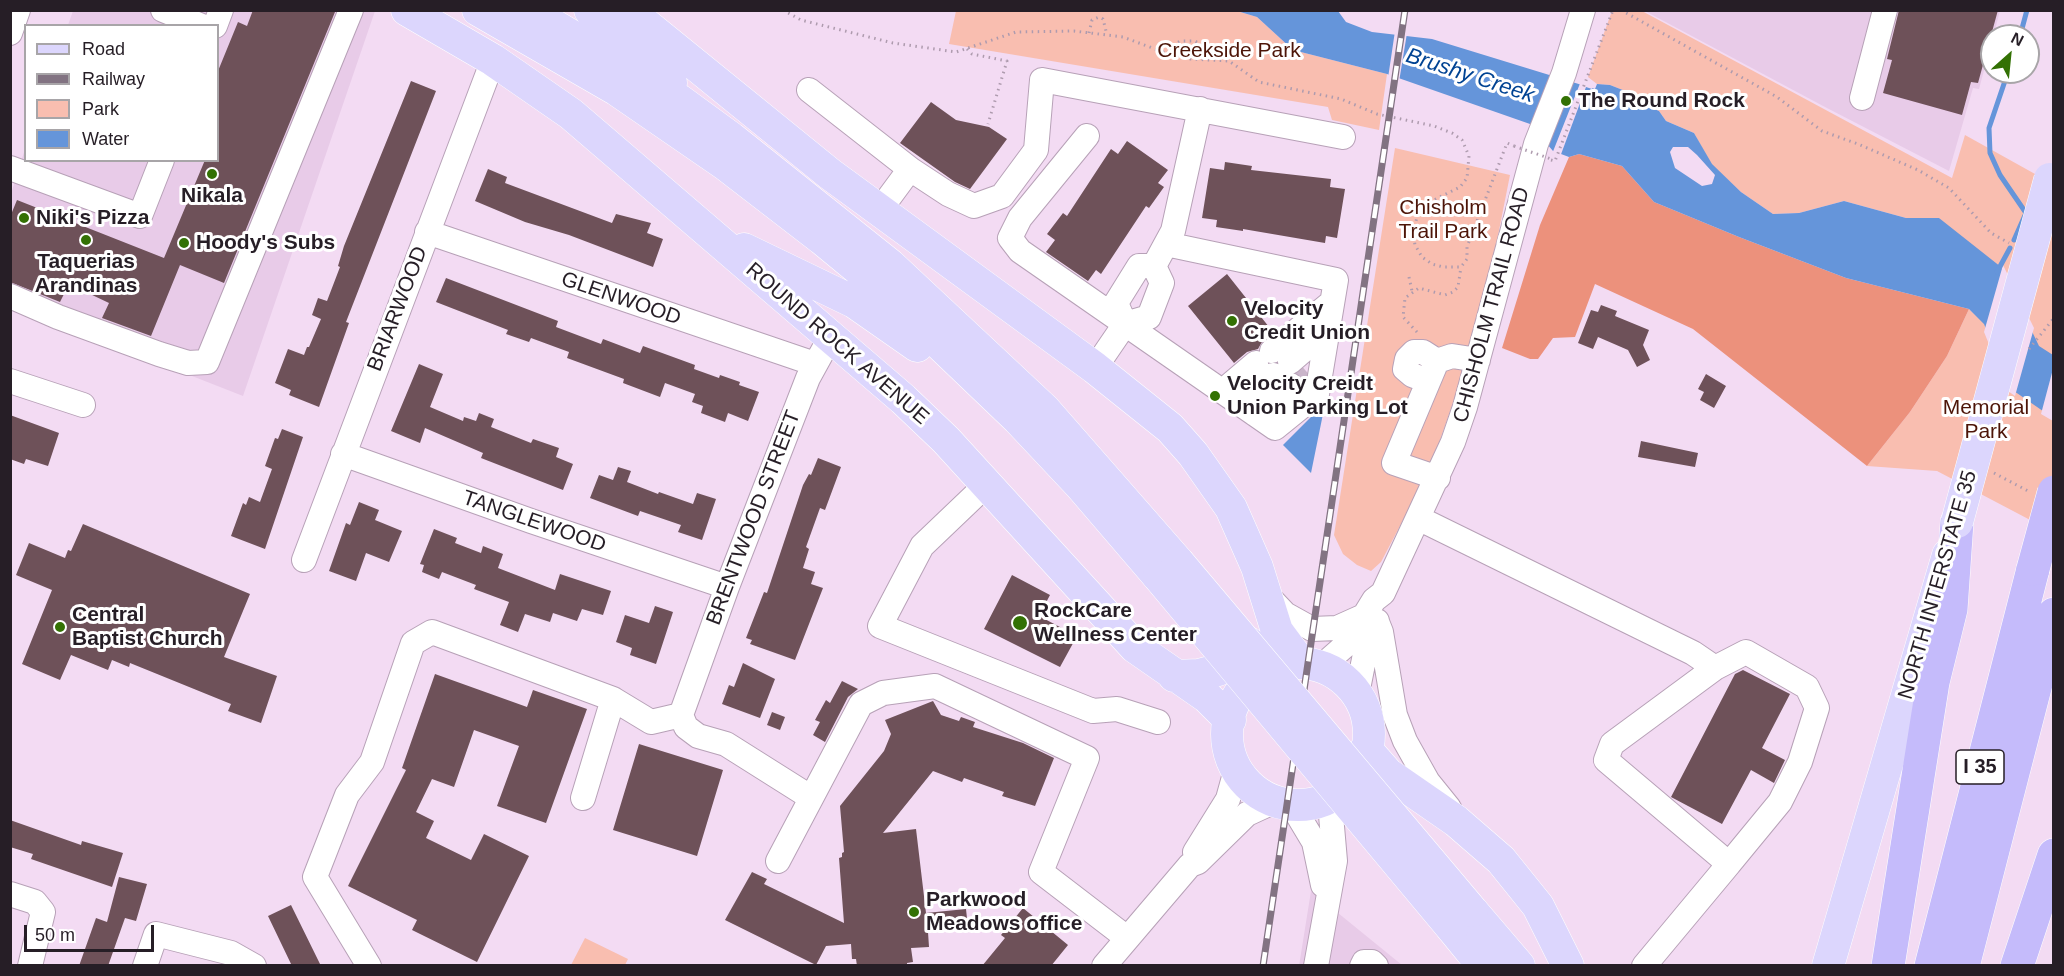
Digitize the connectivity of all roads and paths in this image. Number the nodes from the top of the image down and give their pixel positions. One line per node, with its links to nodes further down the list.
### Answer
1 (18, 10): 14 (street)
2 (163, 10): 13 (street)
3 (351, 10): 43 (street)
4 (407, 10): 19 (main road, ROUND ROCK AVENUE)
5 (478, 10): 47 (main road)
6 (528, 10): 23 (main road)
7 (590, 10): 23 (main road)
8 (628, 10): 34 (main road)
9 (1583, 10): 28 (street, CHISHOLM TRAIL ROAD)
10 (1613, 10): 29 (path)
11 (1622, 10): 39 (path)
12 (1885, 10): 22 (street)
13 (197, 24)
14 (10, 33)
15 (1089, 33): 16 (path)
16 (1107, 35)
17 (967, 49): 25 (path)
18 (1163, 52): 20 (path)
19 (493, 60): 35 (street, BRIARWOOD); 37 (main road, ROUND ROCK AVENUE)
20 (1213, 60)
21 (809, 90): 32 (street)
22 (1862, 98)
23 (679, 100): 63 (main road)
24 (1200, 109): 27 (street); 32 (street); 38 (street)
25 (988, 124)
26 (1087, 136): 44 (street)
27 (1343, 137)
28 (1534, 150): 28 (path, bridge); 36 (path); 48 (street, CHISHOLM TRAIL ROAD)
29 (1557, 156)
30 (161, 162): 31 (street)
31 (10, 168)
32 (910, 169): 34 (street)
33 (2052, 173): 61 (main road, NORTH INTERSTATE 35, bridge)
34 (879, 210): 51 (main road)
35 (427, 232): 49 (street, GLENWOOD); 55 (street, BRIARWOOD)
36 (1472, 234)
37 (715, 238): 45 (main road, ROUND ROCK AVENUE); 47 (main road)
38 (1166, 244): 44 (street); 46 (street)
39 (2018, 248)
40 (1461, 267): 42 (path)
41 (1409, 277): 42 (path)
42 (1413, 291): 50 (path)
43 (10, 296)
44 (1125, 324): 51 (street); 53 (street)
45 (830, 338): 49 (street, BRENTWOOD STREET); 58 (main road, ROUND ROCK AVENUE)
46 (1299, 351): 53 (street); 53 (street)
47 (957, 358): 63 (main road)
48 (1478, 360): 50 (street); 57 (street, CHISHOLM TRAIL ROAD)
49 (815, 364): 64 (street, BRENTWOOD STREET)
50 (1430, 365): 57 (street)
51 (1095, 368): 65 (main road)
52 (10, 381): 54 (street)
53 (1239, 403)
54 (83, 405)
55 (343, 454): 62 (street, BRIARWOOD); 64 (street, TANGLEWOOD)
56 (1990, 470): 59 (path)
57 (1438, 478): 60 (street, CHISHOLM TRAIL ROAD)
58 (987, 484): 70 (main road, ROUND ROCK AVENUE); 75 (street)
59 (2044, 493): 105 (highway, I 35, bridge)
60 (1418, 518): 67 (street, CHISHOLM TRAIL ROAD); 69 (street)
61 (1957, 522): 103 (main road, NORTH INTERSTATE 35); 104 (highway)
62 (304, 560)
63 (1168, 570): 89 (main road, bridge)
64 (727, 587): 73 (street, BRENTWOOD STREET)
65 (1266, 595): 67 (street); 68 (main road); 70 (main road)
66 (2054, 614): 106 (highway, I 35)
67 (1371, 618): 68 (street, CHISHOLM TRAIL ROAD); 71 (street, CHISHOLM TRAIL ROAD); 82 (street)
68 (1311, 664): 71 (main road); 74 (main road)
69 (1716, 669): 85 (street); 85 (street)
70 (1174, 676): 74 (main road, ROUND ROCK AVENUE)
71 (1357, 694): 76 (main road)
72 (612, 699): 73 (street); 80 (street); 94 (street)
73 (683, 708): 79 (street)
74 (1230, 720): 77 (main road)
75 (1158, 722)
76 (1366, 749): 78 (main road); 82 (main road)
77 (1236, 770): 81 (main road); 86 (street)
78 (1340, 791): 81 (main road); 87 (street)
79 (810, 797): 84 (street); 90 (street)
80 (583, 798)
81 (1283, 804): 86 (street); 87 (street)
82 (1456, 821): 101 (main road)
83 (2054, 855): 107 (highway)
84 (778, 861)
85 (1729, 864): 102 (street)
86 (1190, 866): 90 (street)
87 (1327, 892): 96 (street)
88 (10, 894): 91 (street)
89 (1462, 920): 99 (main road); 100 (main road)
90 (1127, 938): 95 (street)
91 (30, 966)
92 (145, 966): 93 (street)
93 (254, 966)
94 (369, 966)
95 (1104, 966)
96 (1316, 966)
97 (1362, 966): 98 (street)
98 (1376, 966)
99 (1483, 966)
100 (1519, 966)
101 (1568, 966)
102 (1644, 966)
103 (1828, 966)
104 (1888, 966)
105 (1931, 966)
106 (1963, 966)
107 (2017, 966)

